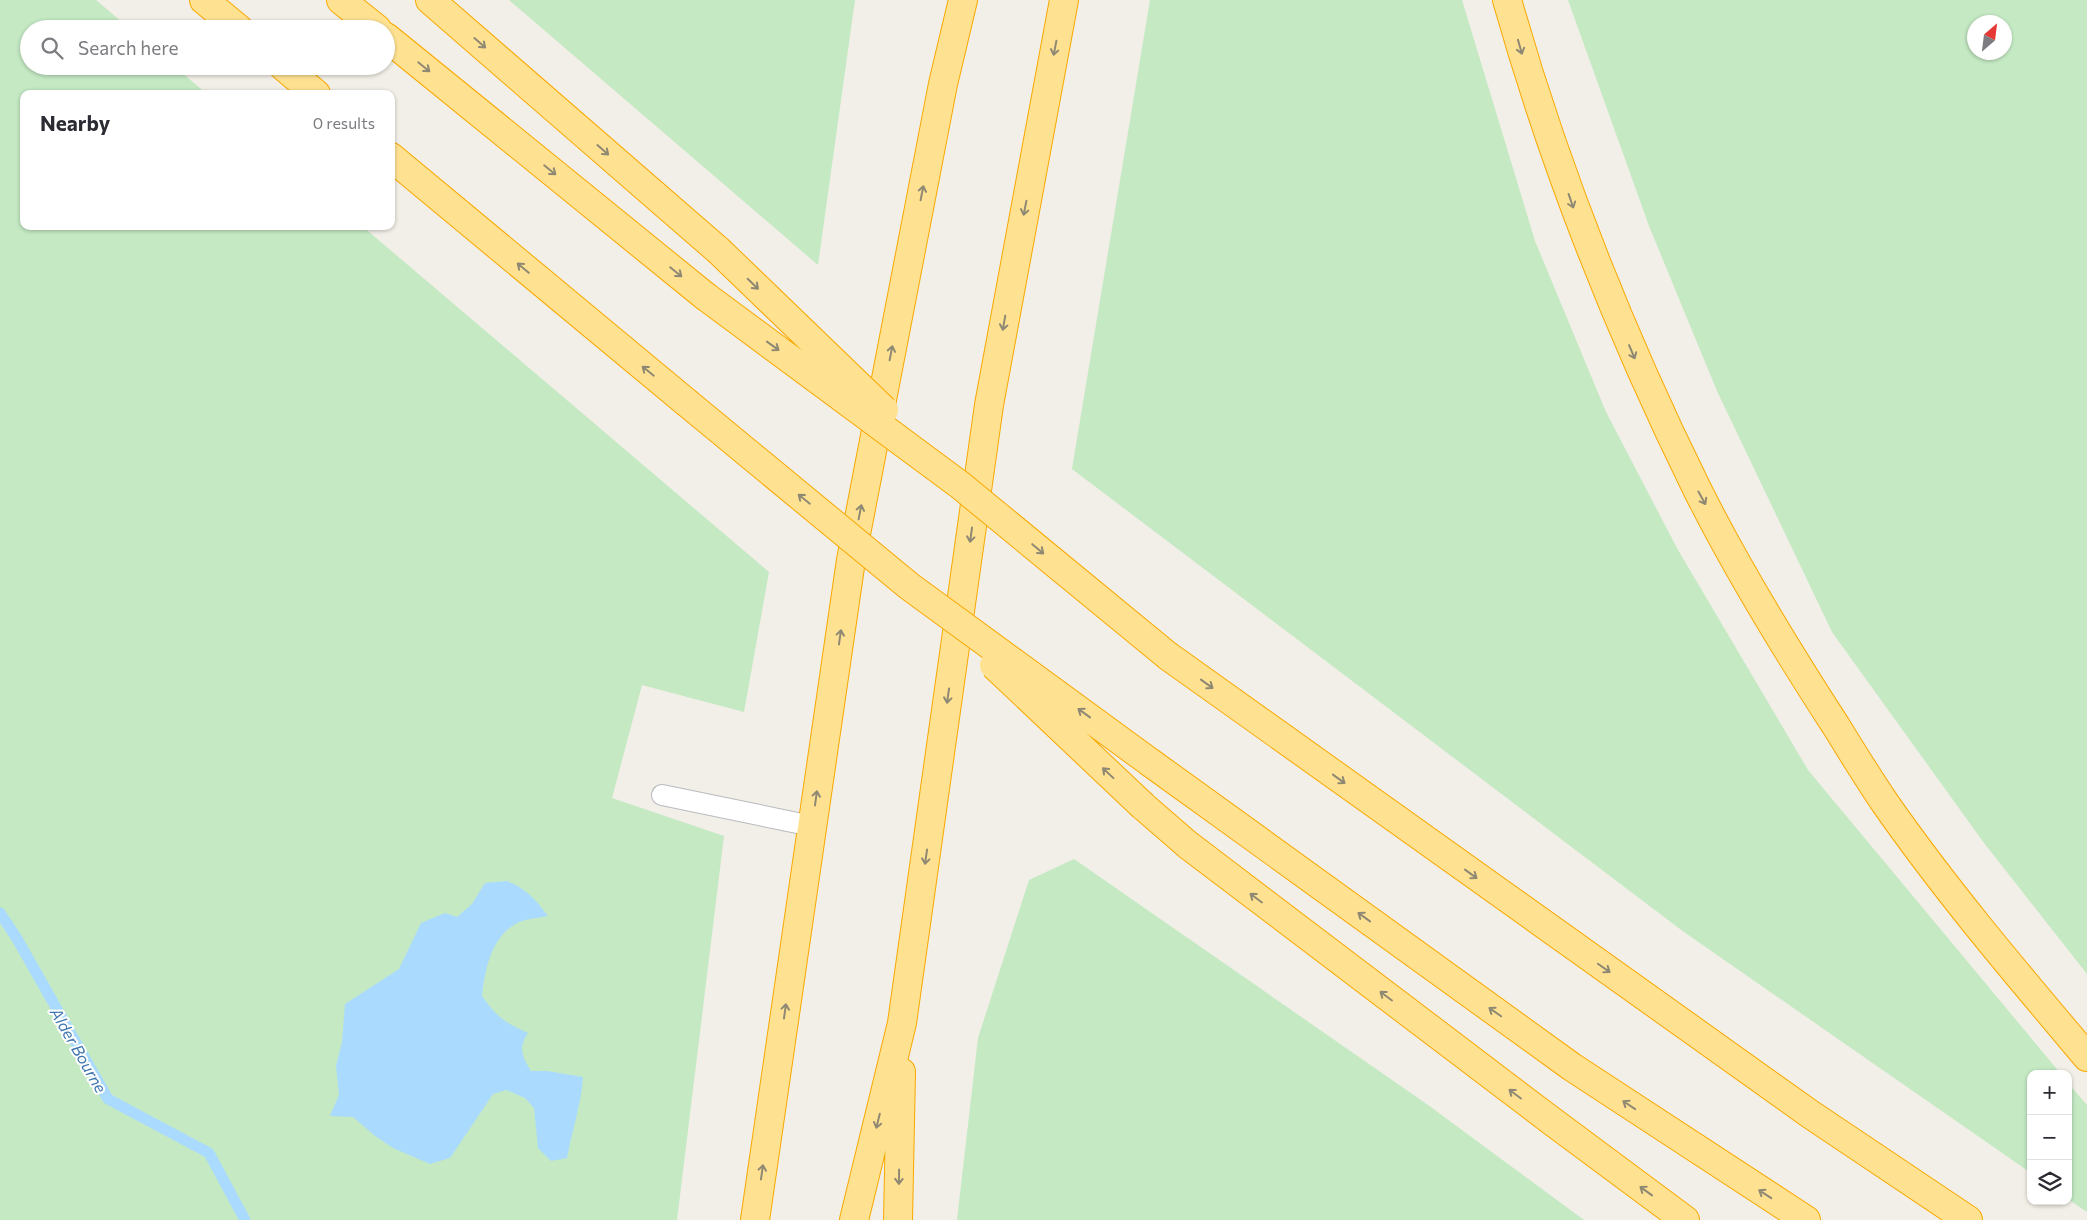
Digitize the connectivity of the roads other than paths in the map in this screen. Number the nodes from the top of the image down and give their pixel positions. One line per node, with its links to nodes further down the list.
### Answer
1 (204, 0): 8 (highway)
2 (341, 0): 9 (highway)
3 (430, 0): 15 (highway, one-way to 15, bridge)
4 (943, 0): 12 (highway)
5 (963, 0): 12 (highway)
6 (1064, 0): 19 (highway, one-way to 19)
7 (1507, 0): 20 (highway, one-way to 20)
8 (228, 20)
9 (365, 20)
10 (395, 44): 15 (highway, one-way to 15, bridge)
11 (294, 75): 13 (highway)
12 (943, 84): 18 (highway, one-way to 12)
13 (311, 90)
14 (395, 160): 16 (highway, one-way to 14, bridge)
15 (960, 484): 26 (highway, one-way to 26, bridge)
16 (909, 586): 24 (highway, one-way to 16, bridge); 25 (highway, one-way to 16, bridge)
17 (662, 795): 18 (lane)
18 (812, 826): 21 (highway, one-way to 18)
19 (902, 1023): 22 (highway, one-way to 22); 23 (highway, one-way to 23)
20 (2087, 1056)
21 (755, 1220)
22 (854, 1220)
23 (898, 1220)
24 (1685, 1220)
25 (1806, 1220)
26 (1968, 1220)

